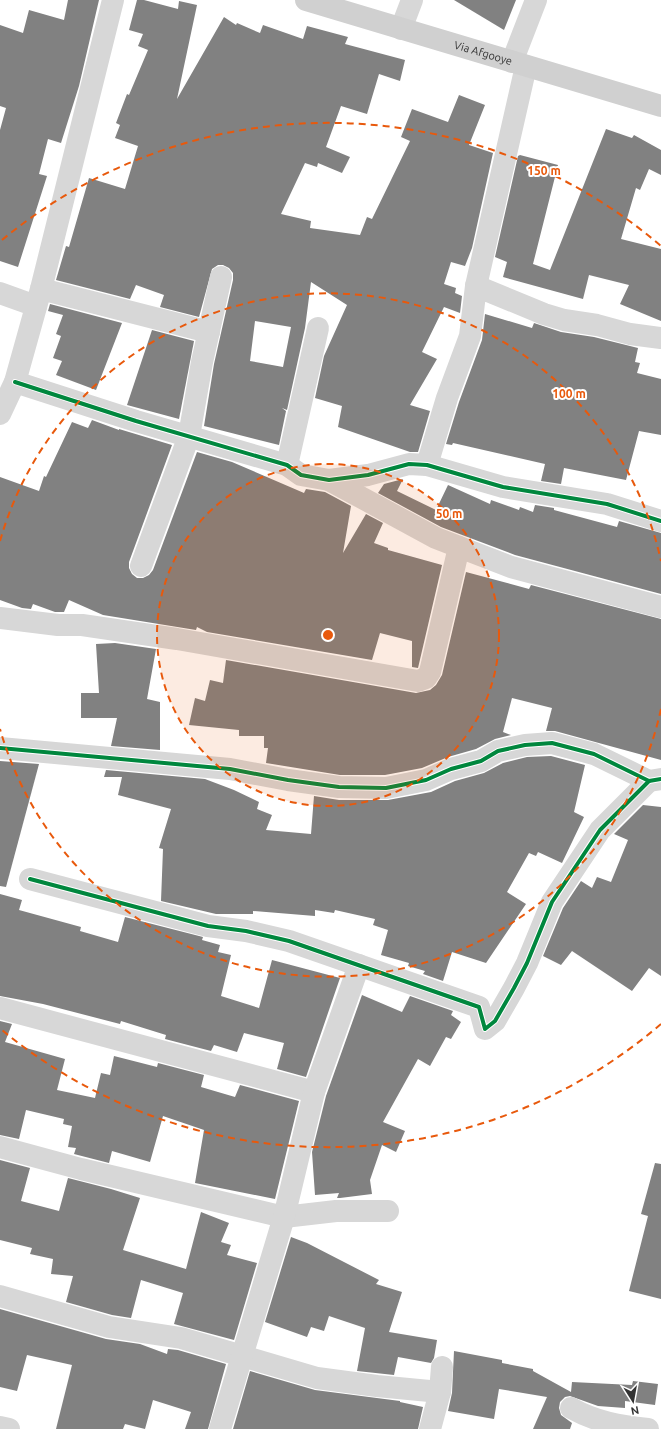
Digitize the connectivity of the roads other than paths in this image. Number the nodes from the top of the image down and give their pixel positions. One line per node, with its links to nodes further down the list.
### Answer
1 (113, 0): 11 (street)
2 (306, 0): 5 (main road, Via Afgooye)
3 (412, 0): 5 (street)
4 (536, 0): 6 (street)
5 (401, 29): 6 (main road, Via Afgooye)
6 (519, 64): 7 (main road, Via Afgooye); 9 (street)
7 (661, 106)
8 (221, 277): 13 (street)
9 (476, 286): 14 (street); 19 (street)
10 (0, 293): 11 (street)
11 (38, 297): 13 (street); 15 (street)
12 (318, 328): 18 (street)
13 (209, 332): 17 (street)
14 (661, 338)
15 (15, 382): 16 (street); 17 (street)
16 (0, 414)
17 (189, 436): 18 (street); 23 (street)
18 (287, 465): 20 (street)
19 (427, 465): 20 (street); 21 (street)
20 (329, 480): 22 (street)
21 (661, 521)
22 (459, 547): 24 (street); 25 (street)
23 (141, 566)
24 (661, 607)
25 (0, 618)
26 (0, 748): 27 (street)
27 (655, 780): 29 (street)
28 (30, 879): 29 (street)
29 (359, 965): 31 (street)
30 (0, 1008): 31 (street)
31 (314, 1092): 34 (street)
32 (0, 1147): 34 (street)
33 (388, 1211): 34 (street)
34 (284, 1217): 36 (street)
35 (0, 1296): 36 (street)
36 (242, 1357): 38 (street); 42 (street)
37 (442, 1367): 38 (street)
38 (440, 1392): 43 (street)
39 (571, 1408): 44 (street)
40 (0, 1427): 41 (street)
41 (9, 1429)
42 (220, 1429)
43 (430, 1429)
44 (648, 1429)

